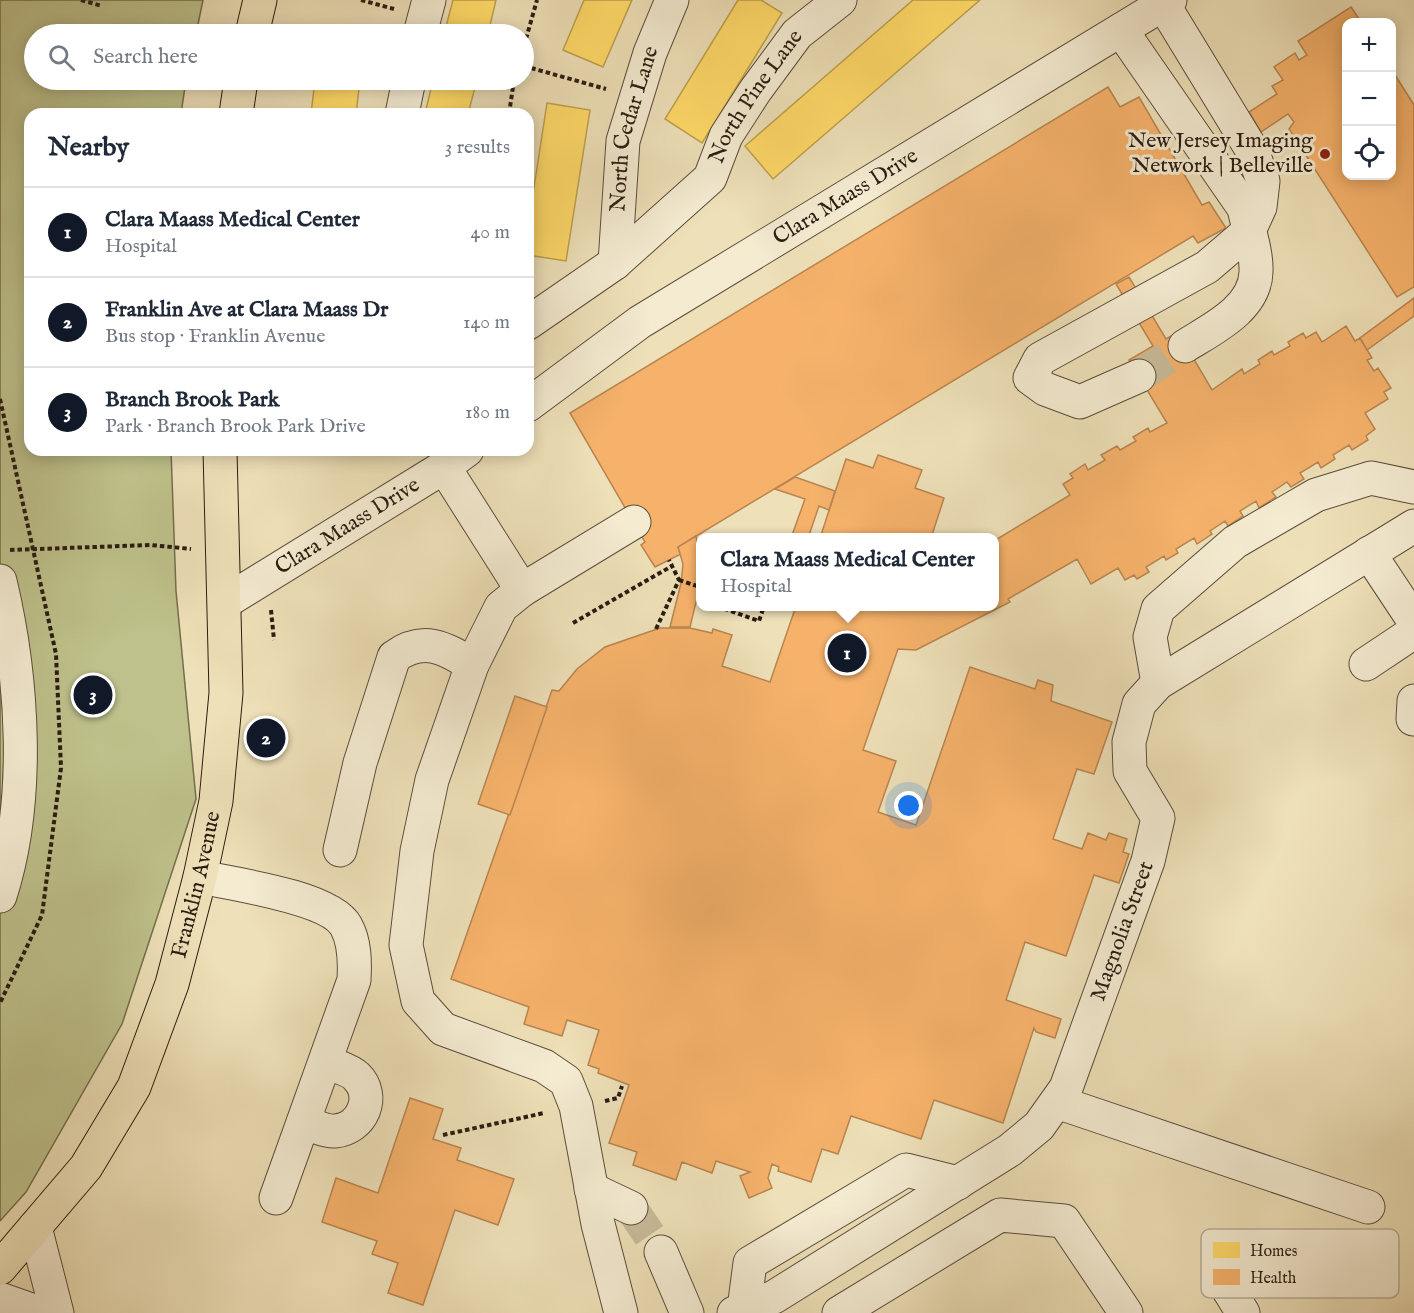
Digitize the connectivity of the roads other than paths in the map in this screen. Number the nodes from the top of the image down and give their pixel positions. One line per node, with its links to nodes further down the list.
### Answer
1 (260, 0): 6 (main road)
2 (429, 0): 7 (street)
3 (672, 0): 14 (street, North Cedar Lane)
4 (840, 0): 14 (street, North Pine Lane)
5 (1167, 2): 8 (street, Clara Maass Drive); 13 (street)
6 (254, 24)
7 (423, 24)
8 (1121, 30): 13 (street); 18 (street, Clara Maass Drive)
9 (240, 90): 11 (main road)
10 (408, 90): 12 (street)
11 (237, 108)
12 (403, 108)
13 (1249, 231): 16 (street); 17 (street)
14 (615, 263): 15 (street)
15 (534, 319)
16 (1185, 346)
17 (1139, 376)
18 (534, 401)
19 (220, 456): 27 (main road, Franklin Avenue)
20 (456, 459): 26 (street); 27 (street, Clara Maass Drive)
21 (1414, 487): 32 (street)
22 (634, 522): 26 (street)
23 (1414, 526): 24 (street, Magnolia Street)
24 (1369, 553): 28 (street); 32 (street, Magnolia Street)
25 (0, 581): 35 (street)
26 (522, 590): 30 (street)
27 (225, 602): 34 (main road, Franklin Avenue)
28 (1414, 621)
29 (1414, 632): 31 (street)
30 (472, 664): 33 (street); 39 (street)
31 (1366, 664)
32 (1158, 683): 37 (street, Magnolia Street)
33 (340, 850)
34 (200, 877): 36 (street); 43 (main road, Franklin Avenue)
35 (0, 896)
36 (327, 1062): 38 (street); 38 (street)
37 (1057, 1102): 41 (street); 48 (street, Magnolia Street)
38 (303, 1123): 40 (street)
39 (591, 1189): 42 (street); 51 (street)
40 (276, 1198)
41 (1368, 1207)
42 (631, 1208)
43 (35, 1227): 45 (main road, Franklin Avenue); 50 (street)
44 (661, 1252): 52 (street)
45 (0, 1268)
46 (1234, 1298): 55 (street)
47 (0, 1299): 49 (street)
48 (739, 1311)
49 (40, 1313)
50 (57, 1313)
51 (621, 1313)
52 (687, 1313)
53 (838, 1313): 54 (street)
54 (1126, 1313)
55 (1243, 1313)

